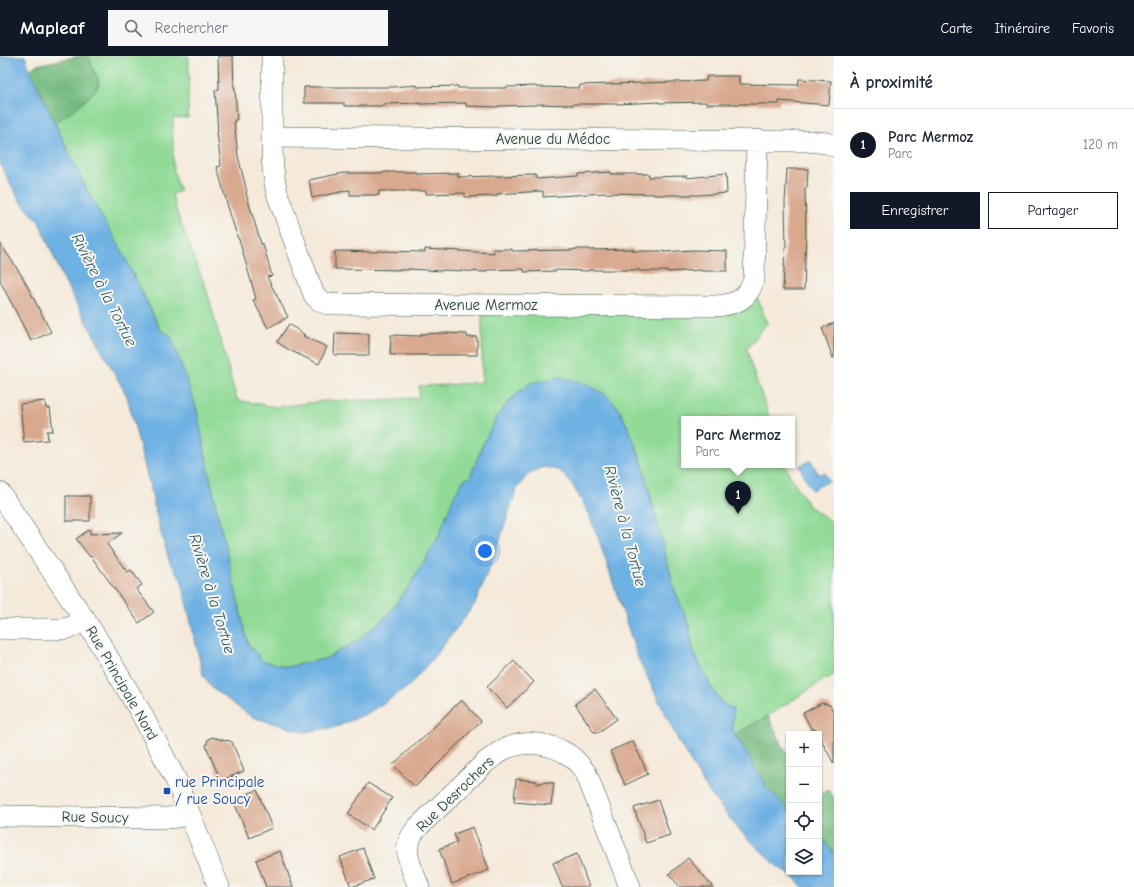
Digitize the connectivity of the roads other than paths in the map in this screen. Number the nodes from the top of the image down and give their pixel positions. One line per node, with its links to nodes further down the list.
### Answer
1 (272, 56): 2 (street, Avenue Mermoz)
2 (272, 138): 3 (street, Avenue du Médoc); 3 (street, Avenue Mermoz)
3 (757, 140): 4 (street, Avenue du Médoc)
4 (834, 146)
5 (0, 492): 6 (street, Rue Principale Nord)
6 (85, 620): 7 (street); 8 (street, Rue Principale Nord)
7 (0, 629)
8 (189, 812): 9 (street, Rue Soucy); 10 (street, Rue Principale Nord)
9 (0, 816)
10 (219, 887)
11 (419, 887): 12 (street, Rue Desrochers)
12 (630, 887)

